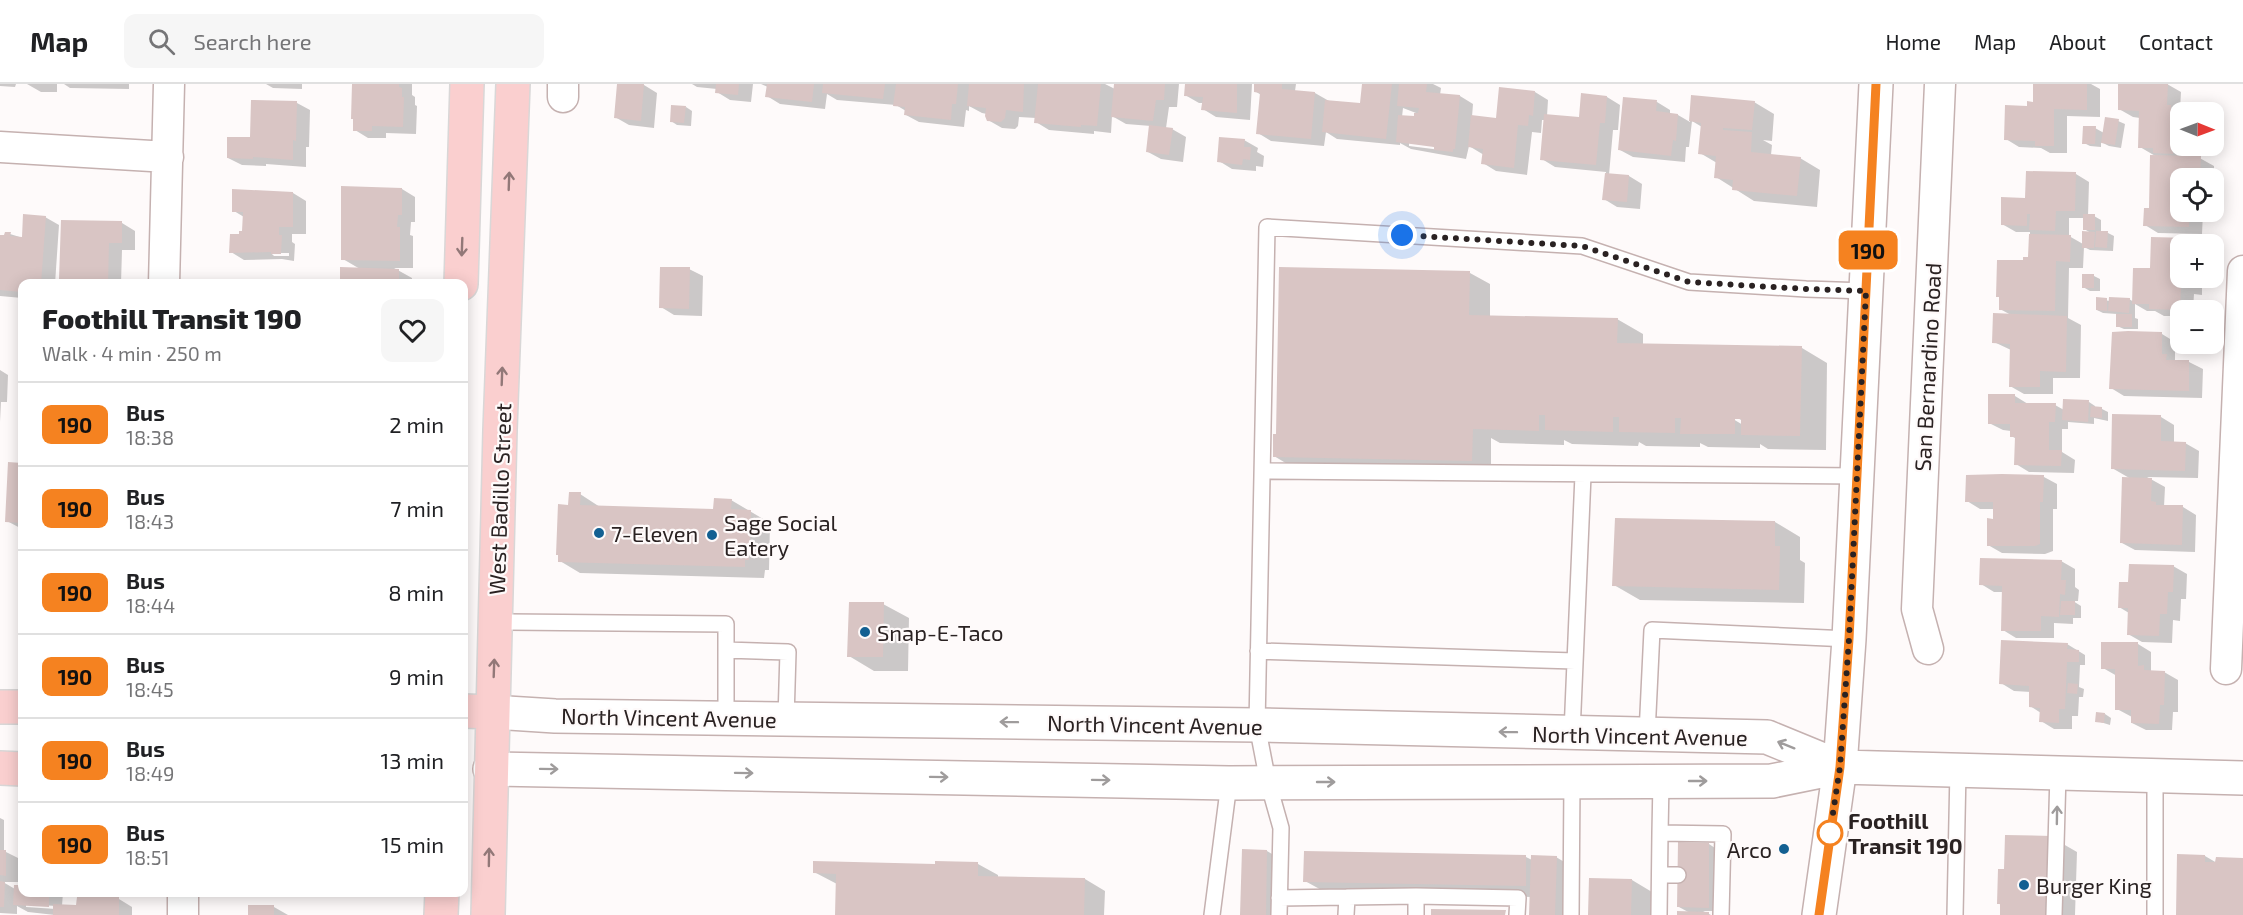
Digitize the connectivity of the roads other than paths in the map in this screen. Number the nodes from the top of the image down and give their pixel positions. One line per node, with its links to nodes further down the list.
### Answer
1 (169, 84): 7 (street)
2 (467, 84): 10 (main road, one-way to 10)
3 (513, 84): 15 (main road, West Badillo Street, one-way to 3)
4 (1876, 84): 11 (street)
5 (1940, 84): 17 (street, San Bernardino Road)
6 (0, 147): 7 (street)
7 (168, 158): 9 (street)
8 (2243, 271): 21 (street)
9 (164, 279)
10 (461, 279)
11 (1866, 291): 12 (lane); 14 (street)
12 (1263, 471): 13 (lane); 19 (lane)
13 (1583, 475): 14 (lane); 20 (lane)
14 (1857, 476): 16 (street)
15 (495, 622): 18 (lane); 24 (main road, West Badillo Street, one-way to 15)
16 (1849, 639): 29 (lane); 30 (street)
17 (1928, 649)
18 (726, 650): 25 (lane); 26 (lane)
19 (1258, 651): 20 (lane); 27 (lane)
20 (1575, 661): 28 (lane)
21 (2226, 669)
22 (0, 707): 23 (main road)
23 (18, 707)
24 (478, 712): 25 (street, North Vincent Avenue); 33 (main road, West Badillo Street)
25 (726, 718): 26 (street, North Vincent Avenue)
26 (786, 719): 27 (street, North Vincent Avenue, one-way to 26)
27 (1257, 725): 28 (street, North Vincent Avenue, one-way to 27); 40 (lane)
28 (1572, 733): 29 (street, North Vincent Avenue)
29 (1647, 735): 30 (street, North Vincent Avenue, one-way to 29)
30 (1840, 767): 34 (street, North Vincent Avenue); 39 (street, North Vincent Avenue, one-way to 30); 61 (street)
31 (0, 768): 32 (main road)
32 (18, 769)
33 (477, 770): 41 (street, North Vincent Avenue, one-way to 41); 52 (main road, West Badillo Street, one-way to 33)
34 (1958, 770): 35 (street, North Vincent Avenue); 62 (lane)
35 (2058, 774): 36 (street, North Vincent Avenue); 63 (lane, one-way to 35)
36 (2155, 776): 37 (street, North Vincent Avenue); 64 (lane)
37 (2243, 778)
38 (1572, 781): 39 (street, North Vincent Avenue); 40 (street, North Vincent Avenue, one-way to 38); 58 (lane)
39 (1661, 781): 42 (lane)
40 (1268, 782): 41 (street, North Vincent Avenue); 49 (lane)
41 (1229, 783): 53 (lane)
42 (1660, 833): 43 (lane); 60 (lane)
43 (1660, 875): 44 (lane); 59 (lane)
44 (1678, 875)
45 (1416, 896): 48 (lane); 56 (lane); 57 (lane)
46 (183, 897): 50 (street)
47 (442, 897): 51 (main road)
48 (1347, 897): 49 (lane); 55 (lane)
49 (1279, 898): 54 (lane)
50 (183, 915)
51 (441, 915)
52 (488, 915)
53 (1212, 915)
54 (1279, 915)
55 (1346, 915)
56 (1416, 915)
57 (1517, 915)
58 (1571, 915)
59 (1659, 915)
60 (1721, 915)
61 (1819, 915)
62 (1955, 915)
63 (2054, 915)
64 (2154, 915)

